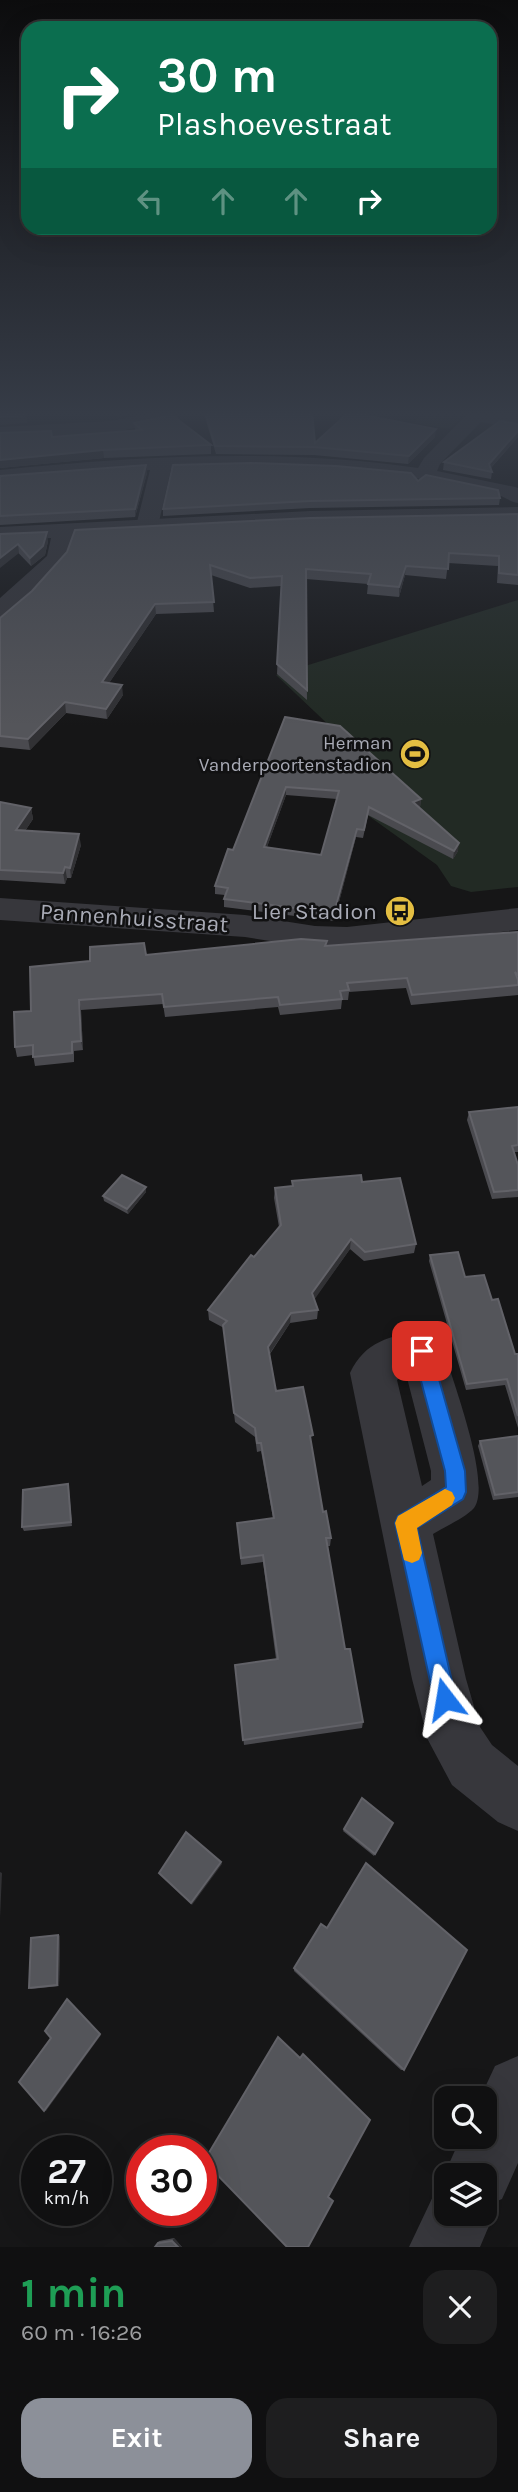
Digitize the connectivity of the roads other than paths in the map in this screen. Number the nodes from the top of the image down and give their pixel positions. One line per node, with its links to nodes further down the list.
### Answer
1 (149, 516): 3 (street)
2 (416, 516): 3 (street)
3 (147, 526): 4 (street)
4 (63, 531): 5 (street); 6 (street)
5 (0, 534)
6 (0, 611)
7 (0, 909): 8 (street, Pannenhuisstraat)
8 (518, 919)
9 (405, 1523): 10 (street)
10 (518, 1802)
11 (518, 2088): 12 (street)
12 (484, 2163)
13 (454, 2226): 14 (street)
14 (444, 2247)

